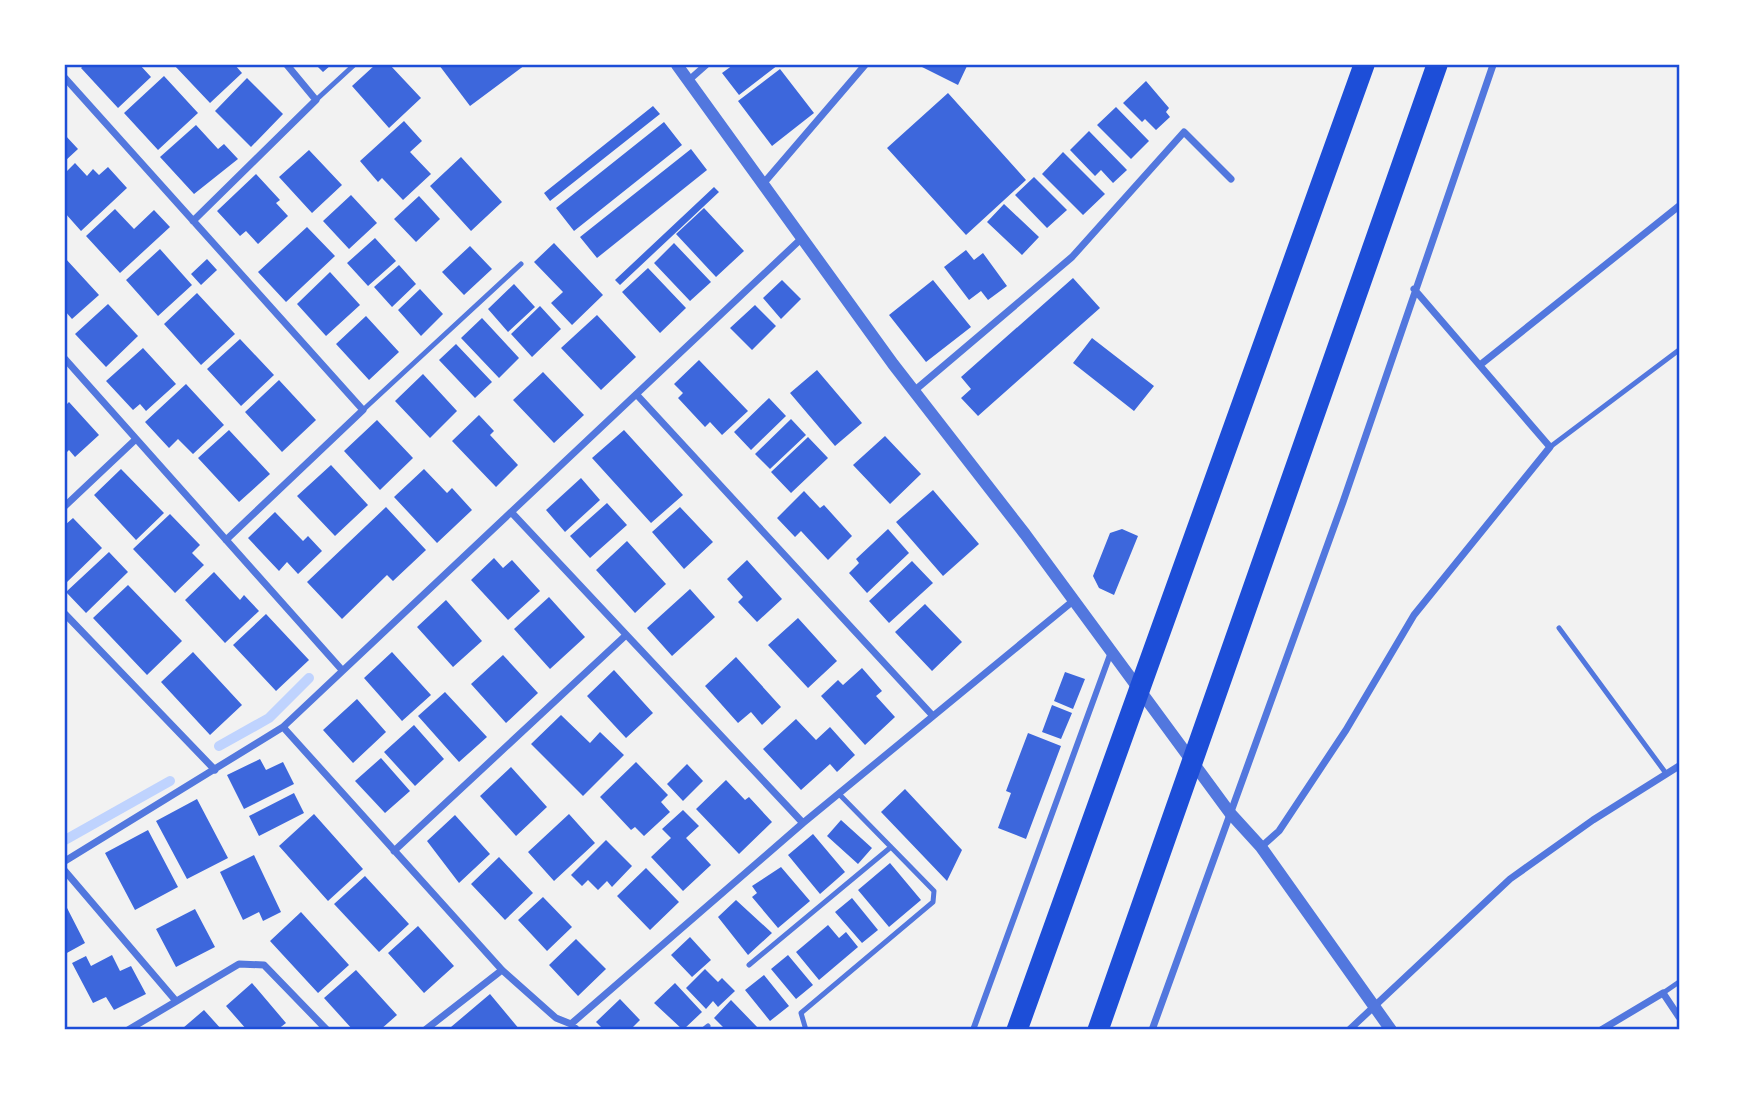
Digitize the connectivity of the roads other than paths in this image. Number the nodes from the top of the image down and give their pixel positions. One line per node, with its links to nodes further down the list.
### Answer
1 (287, 65): 11 (street)
2 (354, 65): 11 (lane)
3 (677, 65): 10 (street)
4 (706, 65): 10 (street)
5 (865, 65): 13 (street)
6 (1364, 65): 63 (highway)
7 (1437, 65): 64 (highway)
8 (1493, 65): 18 (street)
9 (65, 78): 15 (street)
10 (689, 80): 13 (street)
11 (316, 100): 15 (street)
12 (1231, 179): 22 (street)
13 (763, 184): 16 (street)
14 (1679, 206): 21 (street)
15 (193, 221): 24 (street)
16 (802, 238): 22 (street); 23 (street)
17 (521, 264): 24 (lane)
18 (1414, 289): 21 (street); 42 (street)
19 (1679, 350): 26 (lane)
20 (65, 359): 25 (street)
21 (1480, 365): 26 (street)
22 (914, 391): 30 (street)
23 (637, 395): 28 (street); 36 (street)
24 (363, 410): 29 (street)
25 (136, 439): 27 (street); 29 (street)
26 (1550, 447): 45 (street)
27 (65, 506)
28 (512, 513): 33 (street); 35 (street)
29 (226, 540): 35 (street)
30 (1073, 601): 34 (street); 36 (street)
31 (65, 614): 39 (street)
32 (1559, 628): 40 (lane)
33 (625, 636): 43 (street); 46 (street)
34 (1111, 652): 42 (street); 62 (street)
35 (342, 670): 37 (street)
36 (933, 716): 41 (street)
37 (283, 727): 39 (street); 46 (street)
38 (1679, 766): 40 (street)
39 (215, 769): 47 (street)
40 (1665, 772): 54 (street)
41 (839, 794): 43 (street); 44 (lane)
42 (1230, 813): 45 (street); 65 (street)
43 (803, 823): 56 (street)
44 (891, 847): 49 (lane); 61 (lane)
45 (1261, 847): 54 (street)
46 (394, 850): 50 (street)
47 (65, 861)
48 (65, 871): 53 (street)
49 (749, 965)
50 (502, 970): 56 (street); 59 (street)
51 (1679, 982): 52 (lane)
52 (1663, 993): 55 (street); 68 (street)
53 (176, 1001): 57 (street); 58 (street)
54 (1373, 1006): 66 (street); 67 (street)
55 (1679, 1017)
56 (571, 1024): 60 (street)
57 (128, 1030)
58 (327, 1030)
59 (425, 1030)
60 (577, 1030)
61 (806, 1030)
62 (973, 1030)
63 (1017, 1030)
64 (1098, 1030)
65 (1152, 1030)
66 (1349, 1030)
67 (1391, 1030)
68 (1601, 1030)

